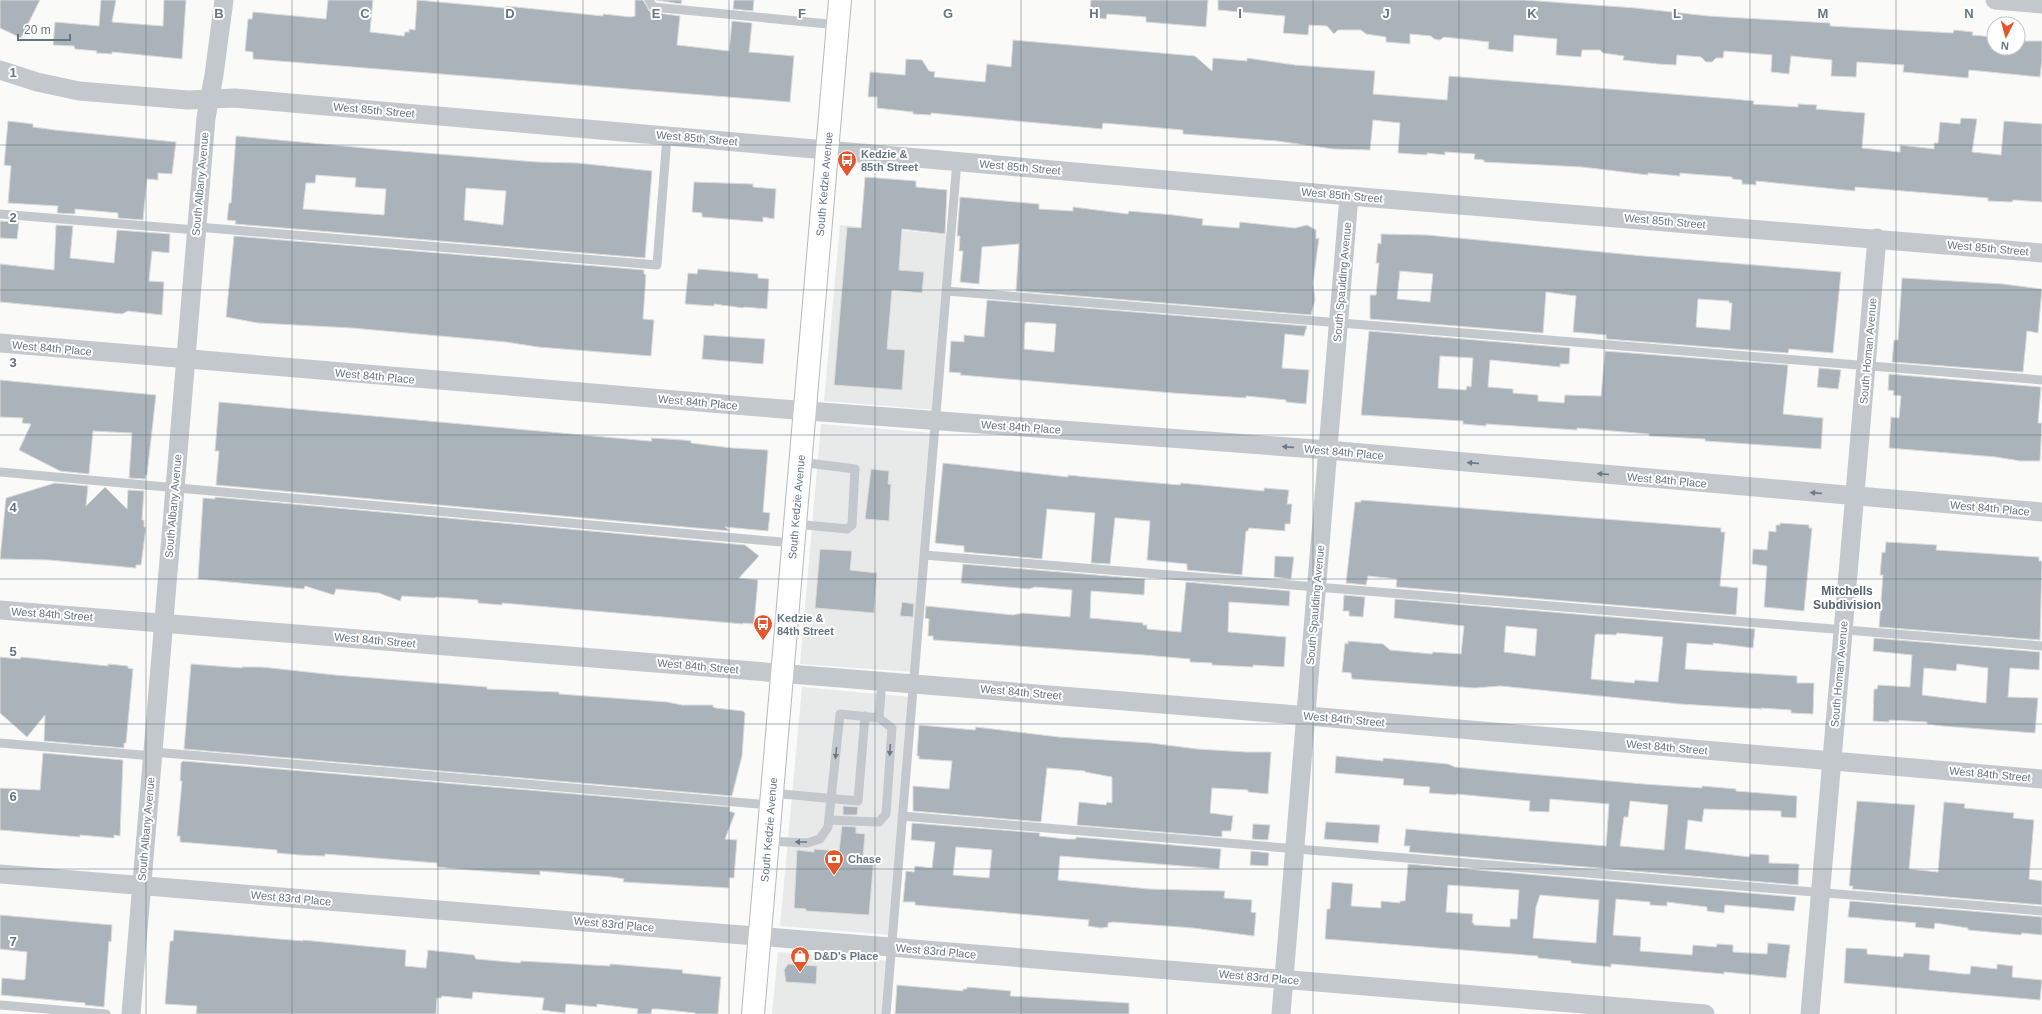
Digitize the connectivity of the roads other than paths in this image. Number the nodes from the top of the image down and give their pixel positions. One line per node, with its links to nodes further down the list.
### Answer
1 (224, 0): 8 (street, South Albany Avenue)
2 (649, 0): 6 (lane)
3 (840, 0): 6 (main road, South Kedzie Avenue)
4 (1995, 0): 5 (street)
5 (2042, 4)
6 (838, 25): 10 (main road, South Kedzie Avenue)
7 (0, 70): 8 (street, West 85th Street)
8 (209, 99): 9 (street, West 85th Street); 14 (street, South Albany Avenue)
9 (667, 136): 10 (street, West 85th Street); 14 (lane)
10 (827, 150): 11 (street, West 85th Street); 23 (main road, South Kedzie Avenue)
11 (957, 161): 12 (street, West 85th Street); 17 (lane)
12 (1349, 196): 15 (street, West 85th Street); 18 (street, South Spaulding Avenue)
13 (0, 214): 14 (lane)
14 (196, 228): 20 (street, South Albany Avenue)
15 (1877, 238): 16 (street, West 85th Street); 21 (street, South Homan Avenue)
16 (2042, 253)
17 (946, 291): 18 (lane); 24 (lane)
18 (1339, 322): 21 (lane); 25 (street, South Spaulding Avenue)
19 (0, 343): 20 (street, West 84th Place)
20 (185, 360): 23 (street, West 84th Place); 28 (street, South Albany Avenue)
21 (1866, 365): 22 (lane); 29 (street, South Homan Avenue)
22 (2042, 380)
23 (805, 411): 24 (street, West 84th Place); 26 (main road, South Kedzie Avenue)
24 (935, 421): 25 (street, West 84th Place, one-way to 24); 32 (lane)
25 (1328, 450): 29 (street, West 84th Place, one-way to 25); 33 (street, South Spaulding Avenue)
26 (800, 462): 31 (main road, South Kedzie Avenue); 31 (lane)
27 (0, 472): 28 (lane)
28 (175, 488): 31 (lane); 35 (street, South Albany Avenue)
29 (1855, 496): 30 (street, West 84th Place); 36 (street, South Homan Avenue)
30 (2042, 512)
31 (794, 534): 38 (main road, South Kedzie Avenue)
32 (924, 555): 33 (lane); 40 (lane)
33 (1316, 587): 36 (lane); 41 (street, South Spaulding Avenue)
34 (0, 610): 35 (street, West 84th Street)
35 (164, 623): 38 (street, West 84th Street); 45 (street, South Albany Avenue)
36 (1843, 630): 37 (lane); 46 (street, South Homan Avenue)
37 (2042, 646)
38 (782, 672): 39 (street, West 84th Street); 49 (main road, South Kedzie Avenue)
39 (882, 680): 40 (street, West 84th Street); 43 (lane)
40 (914, 683): 41 (street, West 84th Street); 50 (lane)
41 (1306, 715): 46 (street, West 84th Street); 53 (street, South Spaulding Avenue)
42 (865, 716): 43 (lane); 48 (lane, one-way to 48); 48 (lane)
43 (879, 718): 51 (lane, one-way to 51)
44 (0, 743): 45 (lane)
45 (153, 754): 49 (lane); 55 (street, South Albany Avenue)
46 (1832, 762): 47 (street, West 84th Street); 56 (street, South Homan Avenue)
47 (2042, 779)
48 (831, 798): 49 (lane); 51 (lane)
49 (771, 799): 52 (main road, South Kedzie Avenue)
50 (902, 816): 53 (lane); 59 (lane)
51 (829, 820): 52 (lane, one-way to 52)
52 (768, 841): 58 (main road, South Kedzie Avenue)
53 (1294, 848): 56 (lane); 60 (street, South Spaulding Avenue)
54 (0, 874): 55 (street, West 83rd Place)
55 (142, 886): 58 (street, West 83rd Place); 63 (street, South Albany Avenue)
56 (1820, 892): 57 (lane); 68 (street, South Homan Avenue)
57 (2042, 911)
58 (760, 936): 59 (street, West 83rd Place); 64 (main road, South Kedzie Avenue)
59 (891, 947): 60 (street, West 83rd Place); 65 (lane)
60 (1283, 979): 66 (street, South Spaulding Avenue); 67 (street, West 83rd Place)
61 (0, 1005): 62 (lane)
62 (106, 1014)
63 (131, 1014)
64 (753, 1014)
65 (886, 1014)
66 (1281, 1014)
67 (1706, 1014)
68 (1810, 1014)

